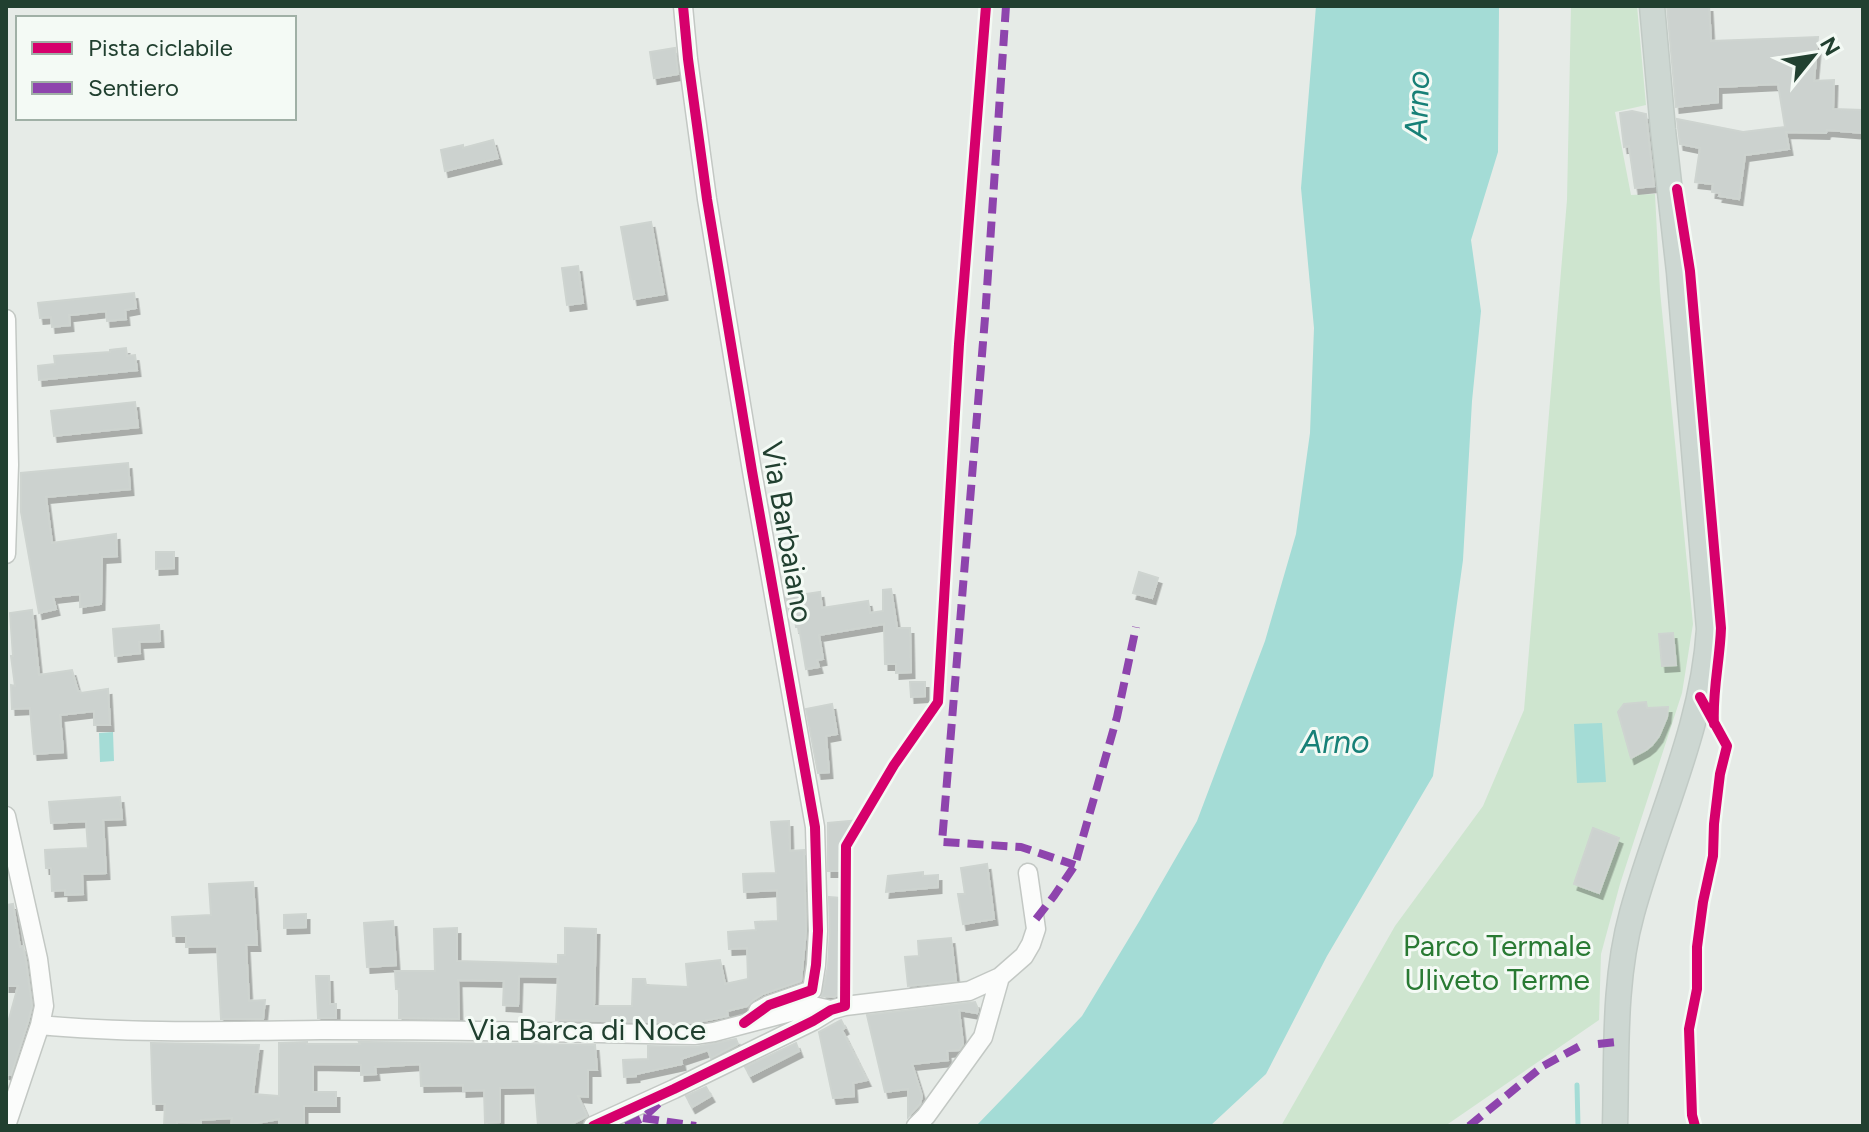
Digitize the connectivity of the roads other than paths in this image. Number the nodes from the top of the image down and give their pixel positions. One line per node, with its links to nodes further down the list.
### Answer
1 (683, 6): 9 (street, Via Barbaiano)
2 (1652, 6): 14 (main road)
3 (6, 319): 4 (street)
4 (6, 554)
5 (6, 816): 10 (street)
6 (1028, 873): 7 (street)
7 (1000, 977): 8 (street, Via Barca di Noce); 13 (street)
8 (831, 1010): 9 (street, Via Barca di Noce); 12 (street)
9 (744, 1023): 10 (street, Via Barca di Noce)
10 (40, 1025): 11 (street)
11 (6, 1126)
12 (593, 1126)
13 (916, 1126)
14 (1615, 1126)

